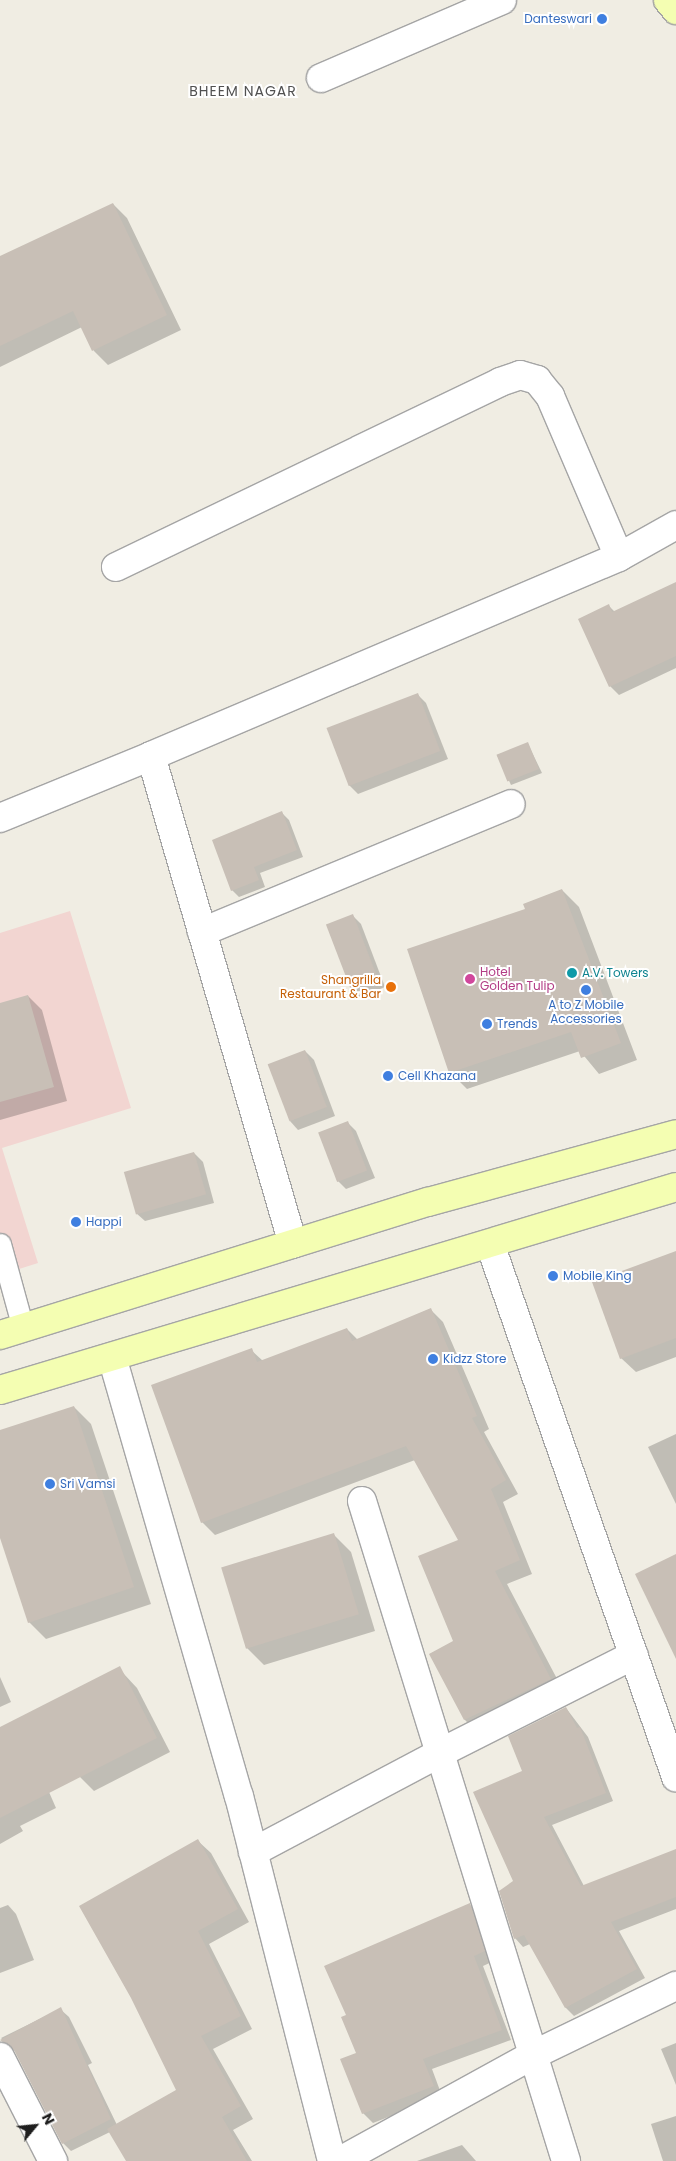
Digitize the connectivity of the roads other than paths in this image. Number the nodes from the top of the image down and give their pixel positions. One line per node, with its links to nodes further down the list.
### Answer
1 (502, 0): 4 (street)
2 (668, 0): 3 (street)
3 (676, 10)
4 (320, 78)
5 (676, 525): 6 (street)
6 (619, 557): 7 (street); 8 (street)
7 (116, 567)
8 (152, 756): 10 (street); 11 (street)
9 (511, 804): 11 (street)
10 (0, 818)
11 (202, 932): 15 (street)
12 (676, 1134): 15 (street)
13 (676, 1187): 16 (street)
14 (0, 1244): 17 (lane)
15 (293, 1244): 17 (street)
16 (490, 1244): 18 (street); 21 (street)
17 (12, 1331)
18 (112, 1357): 19 (street); 24 (street)
19 (0, 1390)
20 (362, 1501): 22 (street)
21 (634, 1655): 22 (street); 23 (street)
22 (440, 1752): 24 (street); 26 (street)
23 (676, 1777)
24 (253, 1852): 29 (street)
25 (676, 1986): 26 (street)
26 (533, 2055): 30 (street); 31 (street)
27 (0, 2058): 28 (street)
28 (53, 2161)
29 (332, 2161)
30 (340, 2161)
31 (566, 2161)

